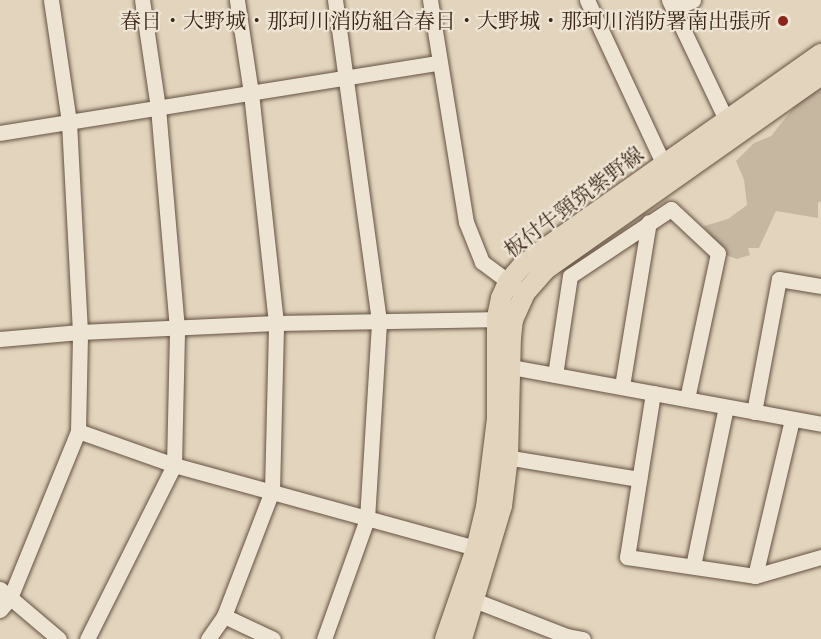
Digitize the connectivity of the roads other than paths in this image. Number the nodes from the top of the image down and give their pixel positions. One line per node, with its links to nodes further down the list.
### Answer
1 (51, 0): 15 (street)
2 (142, 0): 14 (street)
3 (237, 0): 13 (street)
4 (335, 0): 12 (street)
5 (430, 0): 10 (street)
6 (587, 0): 18 (street)
7 (693, 0): 8 (street)
8 (671, 4): 16 (street)
9 (821, 54): 16 (main road, 板付牛頸筑紫野線)
10 (439, 63): 12 (street); 20 (street)
11 (821, 75): 16 (main road, 板付牛頸筑紫野線)
12 (348, 78): 13 (street); 24 (street)
13 (251, 93): 14 (street); 25 (street)
14 (158, 108): 15 (street); 26 (street)
15 (69, 122): 17 (street); 27 (street)
16 (730, 129): 18 (main road, 板付牛頸筑紫野線); 22 (main road, 板付牛頸筑紫野線)
17 (0, 133)
18 (664, 165): 20 (main road, 板付牛頸筑紫野線)
19 (649, 222): 30 (street); 31 (street); 33 (street)
20 (508, 282): 22 (street); 23 (main road, 板付牛頸筑紫野線)
21 (821, 286): 35 (street)
22 (525, 293): 23 (main road, 板付牛頸筑紫野線)
23 (505, 319): 24 (street); 29 (main road, 板付牛頸筑紫野線); 39 (main road, 板付牛頸筑紫野線)
24 (379, 321): 25 (street); 43 (street)
25 (276, 323): 26 (street); 42 (street)
26 (177, 329): 27 (street); 40 (street)
27 (80, 332): 28 (street); 38 (street)
28 (0, 339)
29 (511, 367): 30 (street); 39 (main road, 板付牛頸筑紫野線)
30 (555, 375): 31 (street)
31 (622, 386): 32 (street)
32 (653, 393): 33 (street); 41 (street)
33 (687, 399): 34 (street)
34 (726, 407): 35 (street); 46 (street)
35 (754, 412): 36 (street)
36 (792, 419): 37 (street); 47 (street)
37 (821, 424)
38 (78, 431): 40 (street); 48 (street)
39 (501, 456): 41 (street); 44 (main road, 板付牛頸筑紫野線)
40 (174, 465): 42 (street); 54 (street)
41 (639, 479): 46 (street)
42 (272, 490): 43 (street); 51 (street)
43 (367, 519): 44 (street); 57 (street)
44 (483, 550): 49 (main road, 板付牛頸筑紫野線)
45 (821, 558): 47 (street)
46 (693, 567): 47 (street)
47 (755, 576)
48 (5, 593): 50 (street); 53 (street)
49 (467, 599): 52 (street); 58 (main road, 板付牛頸筑紫野線); 59 (main road, 板付牛頸筑紫野線)
50 (0, 610)
51 (224, 616): 55 (street); 56 (street)
52 (566, 637): 60 (street)
53 (59, 639)
54 (87, 639)
55 (207, 639)
56 (273, 639)
57 (324, 639)
58 (445, 639)
59 (462, 639)
60 (583, 639)

